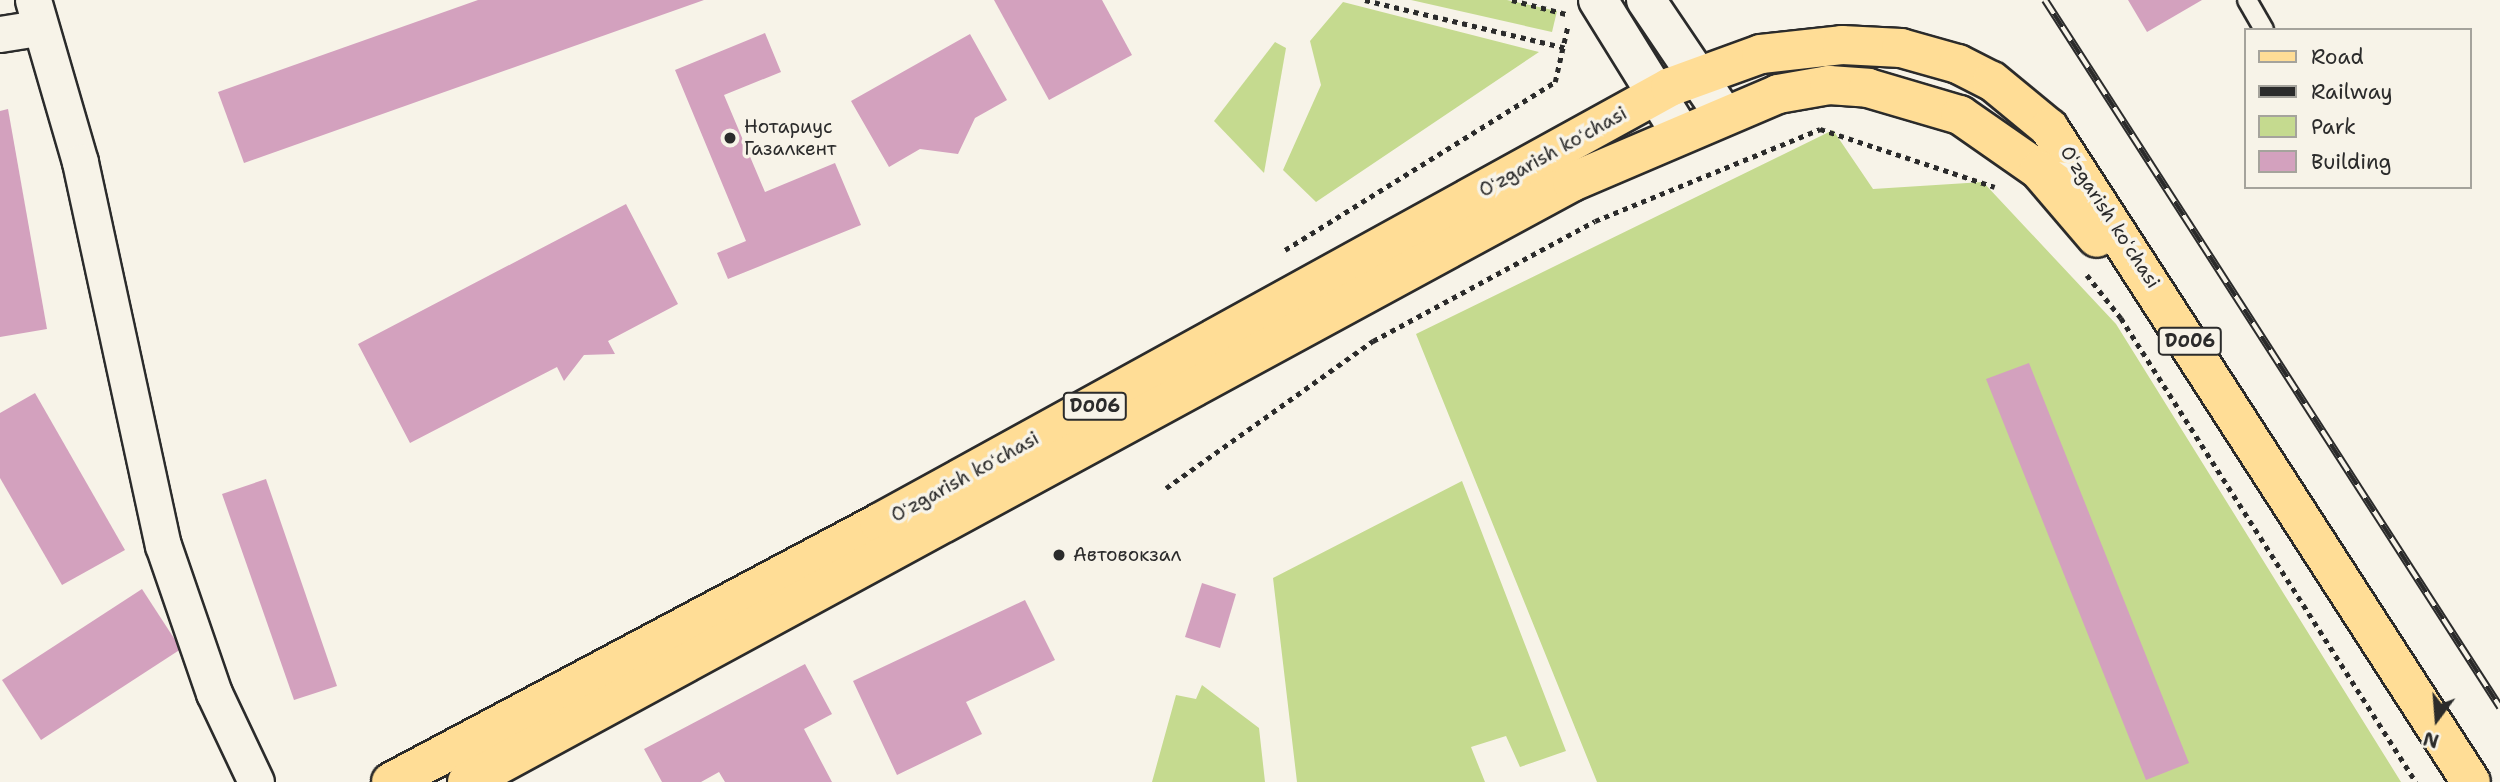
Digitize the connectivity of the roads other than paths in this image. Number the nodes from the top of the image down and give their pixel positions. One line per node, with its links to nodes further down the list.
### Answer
1 (1646, 0): 7 (main road)
2 (2247, 0): 5 (lane)
3 (1583, 8): 8 (main road)
4 (35, 14): 6 (street); 11 (street)
5 (2263, 28)
6 (0, 34)
7 (1696, 75): 8 (main road, Oʻzgarish koʻchasi / D006); 9 (main road); 15 (main road, Oʻzgarish koʻchasi / D006)
8 (1656, 95): 10 (main road); 12 (main road, Oʻzgarish koʻchasi / D006)
9 (1723, 114): 10 (main road, Oʻzgarish koʻchasi / D006); 14 (main road, Oʻzgarish koʻchasi / D006)
10 (1680, 132): 13 (main road, Oʻzgarish koʻchasi / D006)
11 (256, 782)
12 (391, 782)
13 (467, 782)
14 (2452, 782)
15 (2471, 782)

